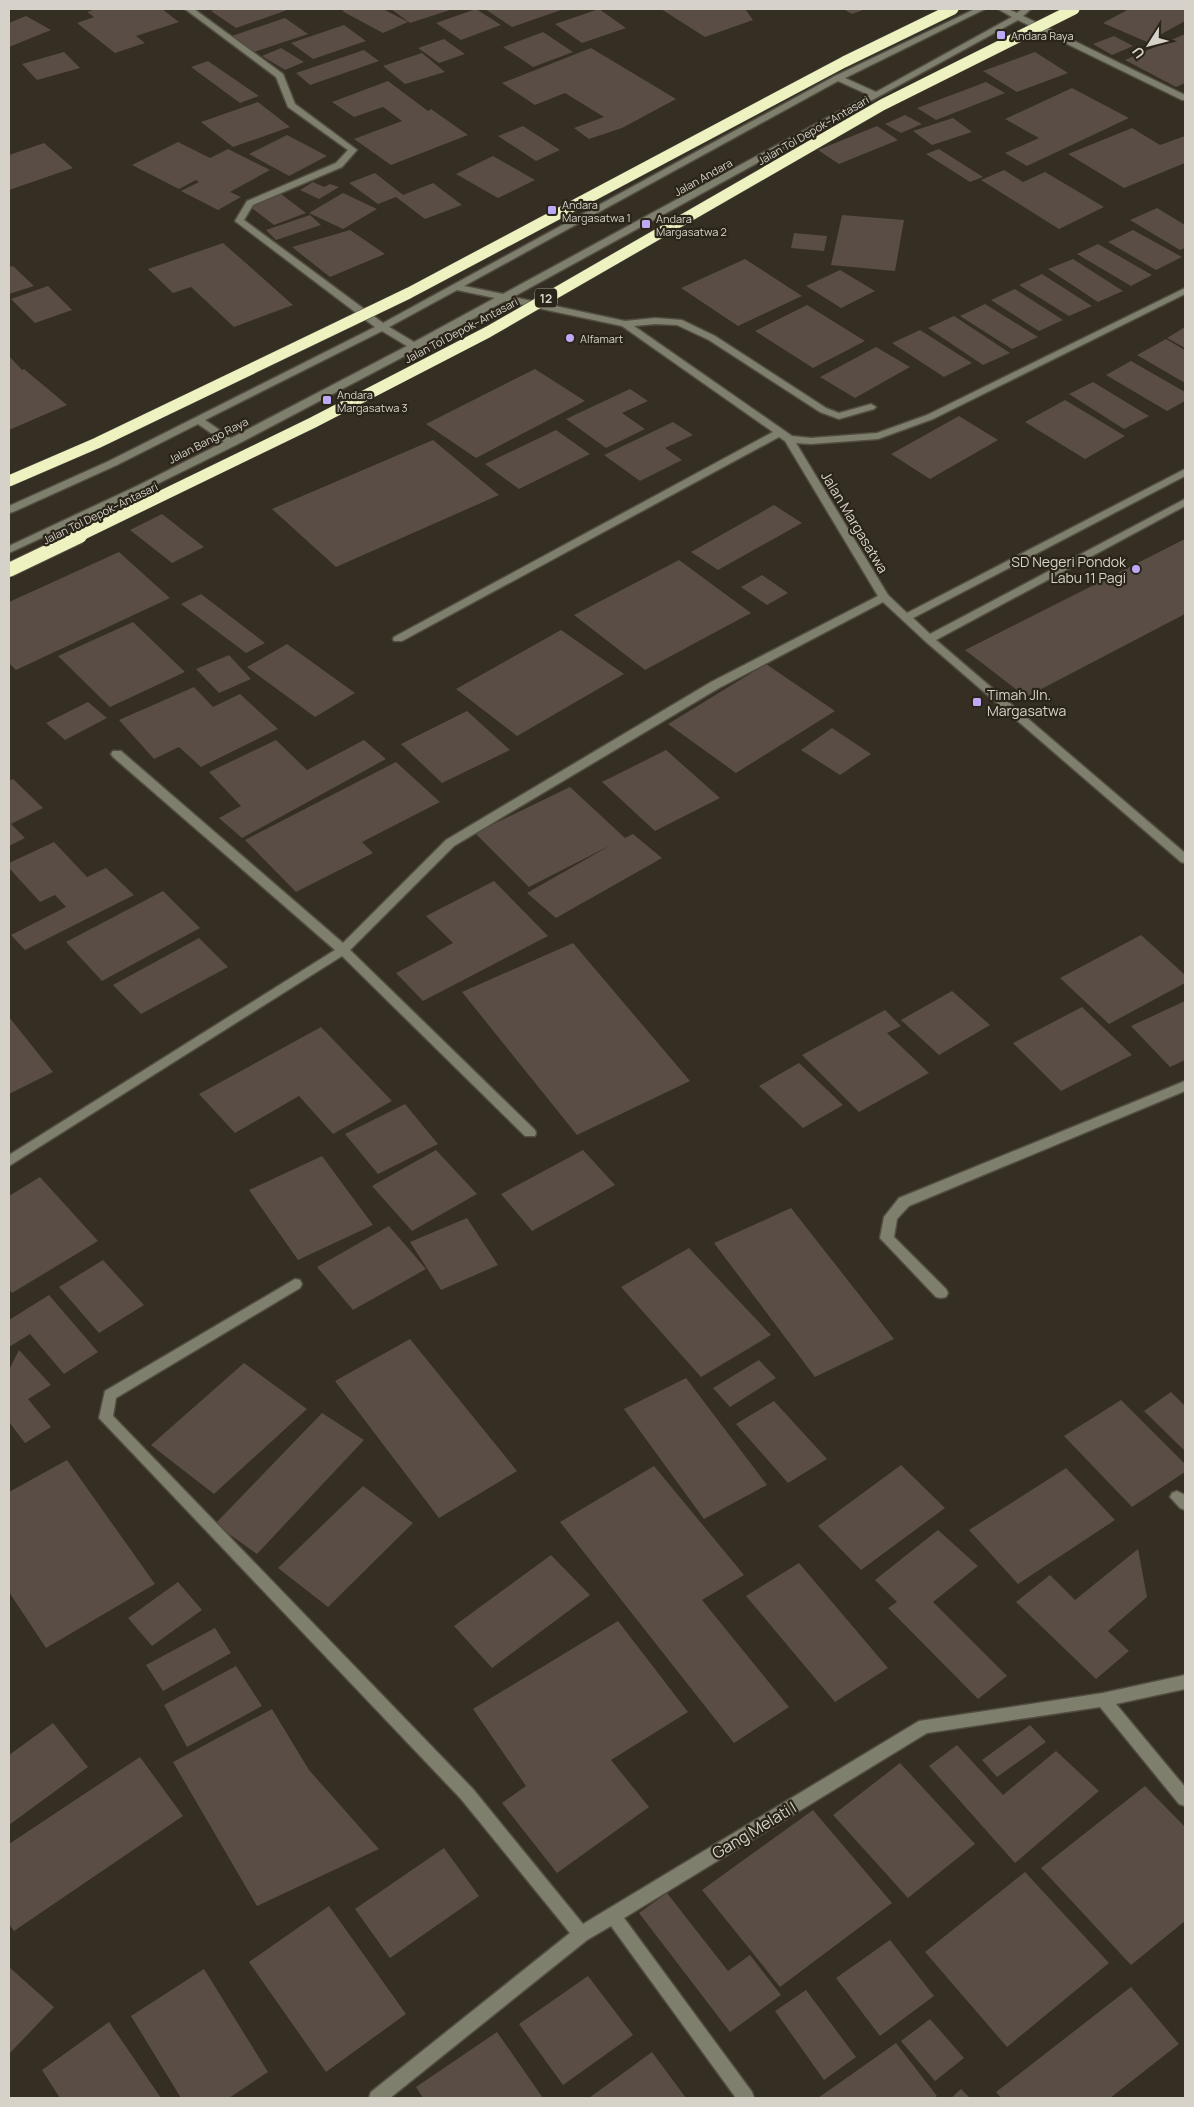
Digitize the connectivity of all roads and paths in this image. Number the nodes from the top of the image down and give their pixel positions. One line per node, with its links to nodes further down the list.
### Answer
1 (189, 9): 15 (street)
2 (953, 9): 23 (highway, bridge)
3 (981, 9): 8 (street, Jalan Andara)
4 (1002, 9): 7 (street)
5 (1027, 9): 7 (street, Jalan Andara)
6 (1074, 9): 27 (highway, Jalan Tol Depok–Antasari / 12, bridge)
7 (1017, 17): 9 (street, Jalan Andara); 10 (street)
8 (838, 78): 9 (street); 11 (street, Jalan Andara)
9 (876, 95): 13 (street, Jalan Andara)
10 (1185, 98)
11 (456, 286): 13 (street, Jalan Margasatwa); 15 (street, Jalan Andara)
12 (1185, 291): 20 (street)
13 (507, 296): 14 (street, Jalan Margasatwa); 16 (street, Jalan Andara)
14 (625, 324): 17 (street); 19 (street, Jalan Margasatwa)
15 (382, 327): 16 (street); 18 (street, Jalan Bango Raya)
16 (415, 346): 21 (street, Jalan Bango Raya)
17 (871, 407)
18 (198, 420): 21 (street); 25 (street, Jalan Bango Raya)
19 (780, 432): 20 (street, Jalan Margasatwa); 30 (street)
20 (790, 439): 28 (street, Jalan Margasatwa)
21 (232, 443): 26 (street, Jalan Bango Raya)
22 (1185, 472): 29 (street)
23 (9, 481)
24 (1185, 502): 31 (street)
25 (9, 510)
26 (9, 550)
27 (9, 570)
28 (884, 597): 29 (street, Jalan Margasatwa); 34 (street)
29 (906, 618): 31 (street, Jalan Margasatwa)
30 (398, 639)
31 (929, 639): 33 (street, Jalan Margasatwa)
32 (117, 754): 34 (street)
33 (1185, 859)
34 (343, 950): 36 (street); 37 (street)
35 (1185, 1086): 39 (street)
36 (530, 1133)
37 (9, 1162)
38 (295, 1284): 44 (street)
39 (941, 1293)
40 (1185, 1682): 41 (street, Gang Melati I)
41 (1103, 1700): 42 (street); 43 (street, Gang Melati I)
42 (1185, 1798)
43 (613, 1916): 44 (street, Gang Melati I); 46 (street)
44 (581, 1934): 45 (street, Gang Melati I)
45 (377, 2098)
46 (746, 2098)

